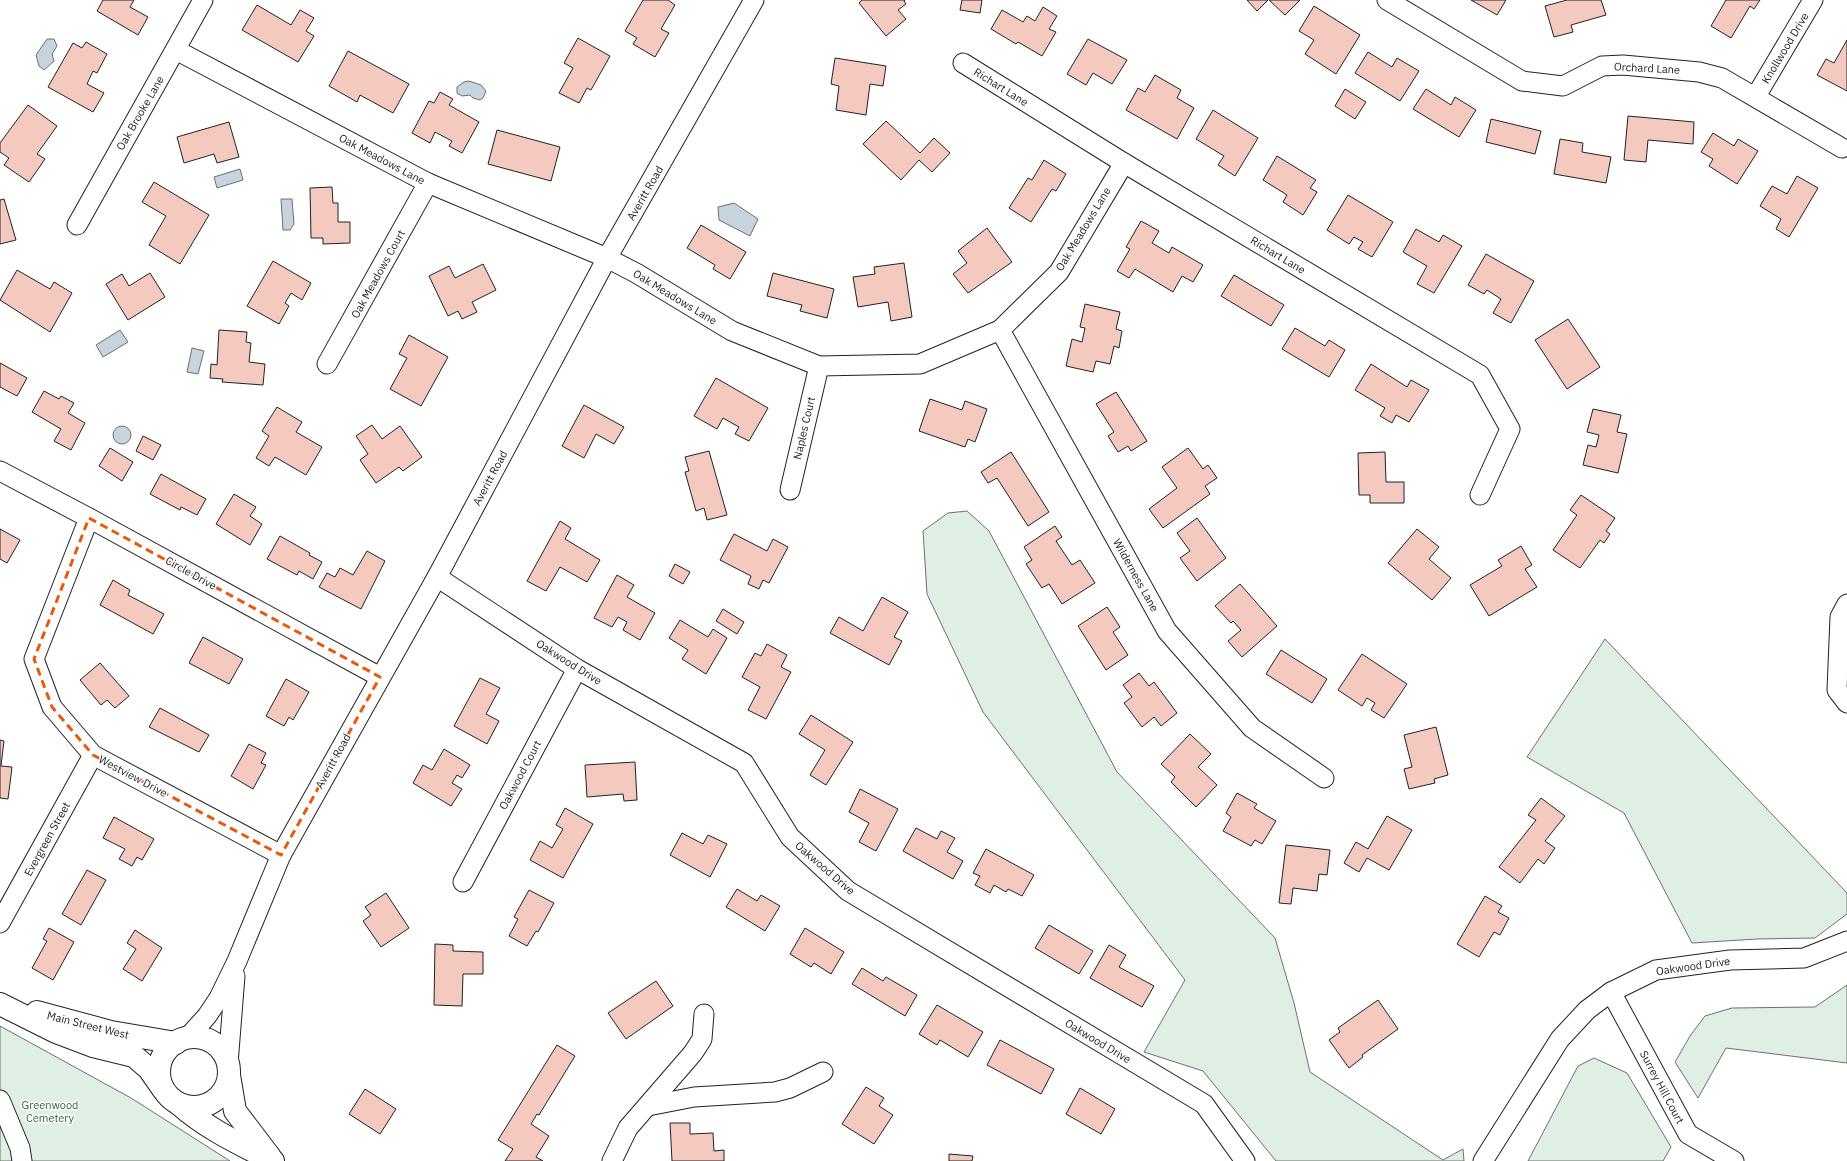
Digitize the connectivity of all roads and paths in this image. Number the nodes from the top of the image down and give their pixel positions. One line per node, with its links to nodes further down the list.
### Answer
1 (203, 0): 5 (street, Oak Brooke Lane)
2 (754, 0): 12 (street, Averitt Road)
3 (1387, 0): 7 (street, Orchard Lane)
4 (1813, 0): 7 (street, Knollwood Drive)
5 (176, 50): 10 (street, Oak Meadows Lane); 11 (street, Oak Brooke Lane)
6 (962, 63): 9 (street, Richart Lane)
7 (1756, 96): 8 (street, Orchard Lane)
8 (1842, 148)
9 (1124, 163): 13 (street, Oak Meadows Lane); 18 (street, Richart Lane)
10 (428, 183): 12 (street, Oak Meadows Lane); 14 (street, Oak Meadows Court)
11 (77, 225)
12 (607, 258): 15 (street, Oak Meadows Lane); 20 (street, Averitt Road)
13 (1000, 330): 15 (street, Oak Meadows Lane); 26 (street, Wilderness Lane)
14 (327, 364)
15 (818, 366): 17 (street, Naples Court)
16 (0, 471): 19 (street, Circle Drive)
17 (790, 490)
18 (1480, 495)
19 (90, 518): 23 (street, Circle Drive); 25 (street, Westview Drive)
20 (437, 577): 22 (street, Oakwood Drive); 23 (street, Averitt Road)
21 (1847, 604): 24 (street)
22 (577, 669): 28 (street, Oakwood Court); 44 (street, Oakwood Drive)
23 (380, 677): 27 (street, Averitt Road)
24 (1847, 703)
25 (93, 755): 27 (street, Westview Drive); 29 (street, Evergreen Street)
26 (1324, 778)
27 (281, 855): 31 (street, Averitt Road)
28 (463, 882)
29 (0, 923)
30 (1847, 941): 32 (street, Oakwood Drive)
31 (238, 961): 35 (street, Averitt Road); 36 (street, Averitt Road)
32 (1611, 992): 45 (street, Oakwood Drive); 46 (street, Surrey Hill Court)
33 (0, 1004): 35 (main road, Main Street West); 39 (main road, Main Street West)
34 (704, 1014): 40 (street)
35 (182, 1040): 36 (main road, Main Street West); 39 (main road)
36 (229, 1070): 39 (main road); 42 (main road, Main Street West)
37 (823, 1072): 40 (street)
38 (0, 1100): 41 (street)
39 (173, 1100): 42 (main road, Main Street West)
40 (648, 1106): 43 (street)
41 (22, 1161)
42 (273, 1161)
43 (612, 1161)
44 (1245, 1161)
45 (1483, 1161)
46 (1734, 1161)

